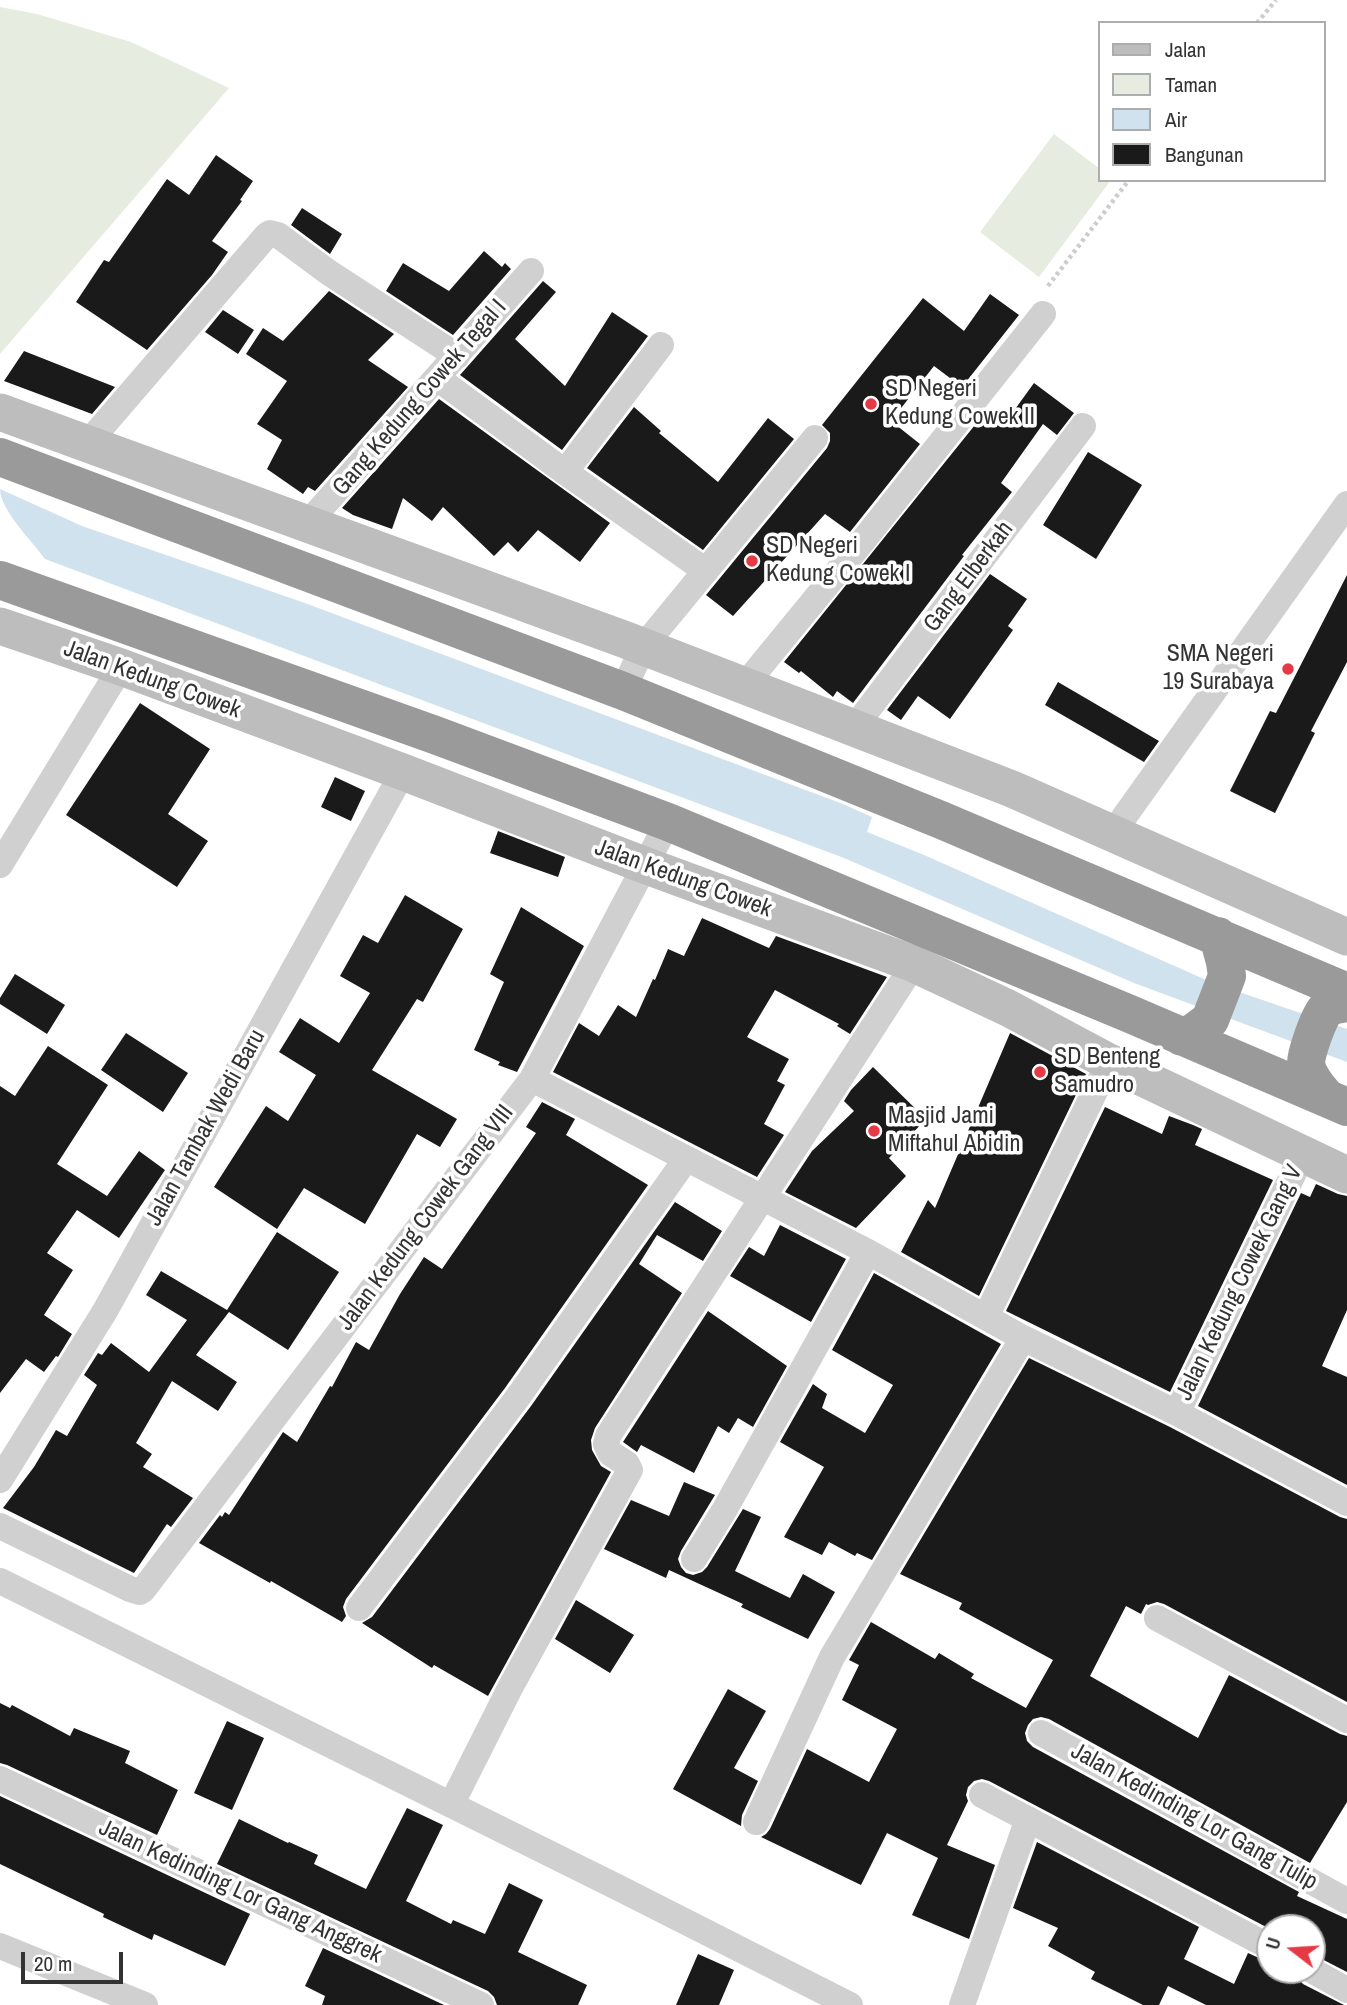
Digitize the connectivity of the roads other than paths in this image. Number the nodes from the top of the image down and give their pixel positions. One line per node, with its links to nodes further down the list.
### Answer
1 (531, 271): 4 (street, Gang Kedung Cowek Tegal I)
2 (1043, 314): 19 (street)
3 (661, 345): 11 (street)
4 (457, 356): 5 (street, Gang Kedung Cowek Tegal I); 9 (street)
5 (437, 378): 11 (street); 13 (street, Gang Kedung Cowek Tegal I)
6 (2, 413): 9 (main road)
7 (1083, 426): 21 (street, Gang Elberkah)
8 (815, 438): 14 (street)
9 (87, 444): 13 (main road)
10 (0, 457): 20 (highway)
11 (565, 472): 14 (street)
12 (1347, 504): 24 (street)
13 (307, 524): 17 (main road)
14 (706, 571): 17 (street)
15 (0, 580): 23 (highway, Jalan Kedung Cowek)
16 (0, 626): 18 (main road, Jalan Kedung Cowek)
17 (643, 647): 19 (main road); 20 (street)
18 (121, 667): 22 (main road, Jalan Kedung Cowek); 25 (street)
19 (744, 686): 21 (main road)
20 (623, 691): 27 (highway)
21 (854, 728): 24 (main road)
22 (403, 772): 26 (main road, Jalan Kedung Cowek); 43 (street, Jalan Tambak Wedi Baru)
23 (668, 822): 26 (street, Jalan Kedung Cowek Gang VIII); 31 (highway, Jalan Kedung Cowek)
24 (1112, 834): 28 (main road)
25 (0, 865)
26 (644, 865): 29 (main road, Jalan Kedung Cowek); 33 (street, Jalan Kedung Cowek Gang VIII)
27 (1218, 936): 30 (highway); 31 (highway)
28 (1347, 937)
29 (914, 964): 32 (main road, Jalan Kedung Cowek); 38 (street)
30 (1339, 1002): 34 (highway)
31 (1196, 1028): 34 (highway, Jalan Kedung Cowek)
32 (1109, 1062): 35 (main road, Jalan Kedung Cowek); 40 (street)
33 (532, 1079): 36 (street); 45 (street, Jalan Kedung Cowek Gang VIII)
34 (1337, 1102)
35 (1303, 1154): 37 (main road, Jalan Kedung Cowek); 42 (street, Jalan Kedung Cowek Gang V)
36 (686, 1159): 38 (street); 48 (street)
37 (1347, 1175)
38 (763, 1197): 39 (street); 54 (street)
39 (868, 1252): 40 (street); 46 (street)
40 (986, 1317): 41 (street)
41 (1023, 1338): 42 (street); 56 (street)
42 (1177, 1413): 44 (street)
43 (0, 1480)
44 (1347, 1503)
45 (0, 1526)
46 (694, 1559)
47 (0, 1581): 54 (street)
48 (359, 1608)
49 (1157, 1618): 50 (street)
50 (1347, 1720)
51 (1041, 1733): 57 (street, Jalan Kedinding Lor Gang Tulip)
52 (0, 1779): 63 (street, Jalan Kedinding Lor Gang Anggrek)
53 (982, 1795): 55 (street)
54 (451, 1805): 64 (street)
55 (1028, 1819): 58 (street); 65 (street)
56 (756, 1822)
57 (1347, 1901)
58 (1256, 1940)
59 (0, 1946): 62 (street)
60 (1326, 1978): 61 (street)
61 (1347, 1990)
62 (145, 2005)
63 (481, 2005)
64 (850, 2005)
65 (962, 2005)

